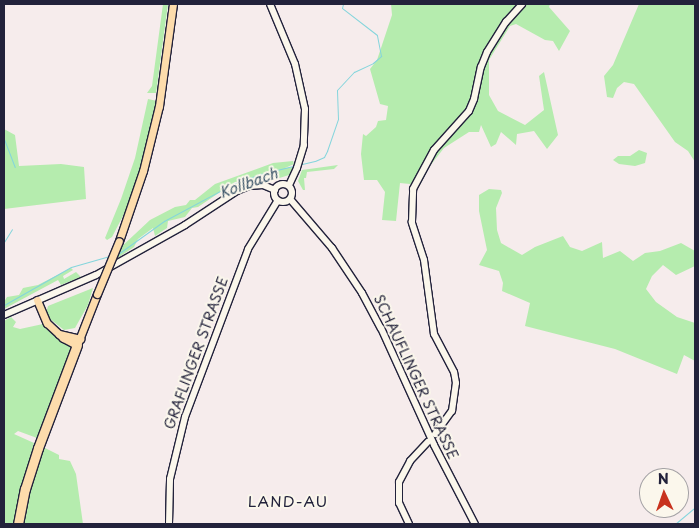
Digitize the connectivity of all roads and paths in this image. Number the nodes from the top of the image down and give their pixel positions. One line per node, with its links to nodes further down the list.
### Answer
1 (173, 4): 10 (main road, bridge)
2 (270, 4): 4 (street)
3 (522, 4): 13 (street)
4 (289, 185): 5 (street); 7 (street)
5 (276, 188): 6 (street); 8 (street)
6 (278, 200): 7 (street); 16 (street, GRAFLINGER STRASSE)
7 (290, 200): 18 (street, SCHAUFLINGER STRASSE)
8 (37, 300): 9 (street); 11 (main road)
9 (4, 315)
10 (85, 324): 11 (main road); 12 (main road)
11 (62, 334): 12 (main road)
12 (78, 342): 15 (highway)
13 (435, 434)
14 (428, 442): 17 (street)
15 (18, 524)
16 (170, 524)
17 (409, 524)
18 (475, 524)

